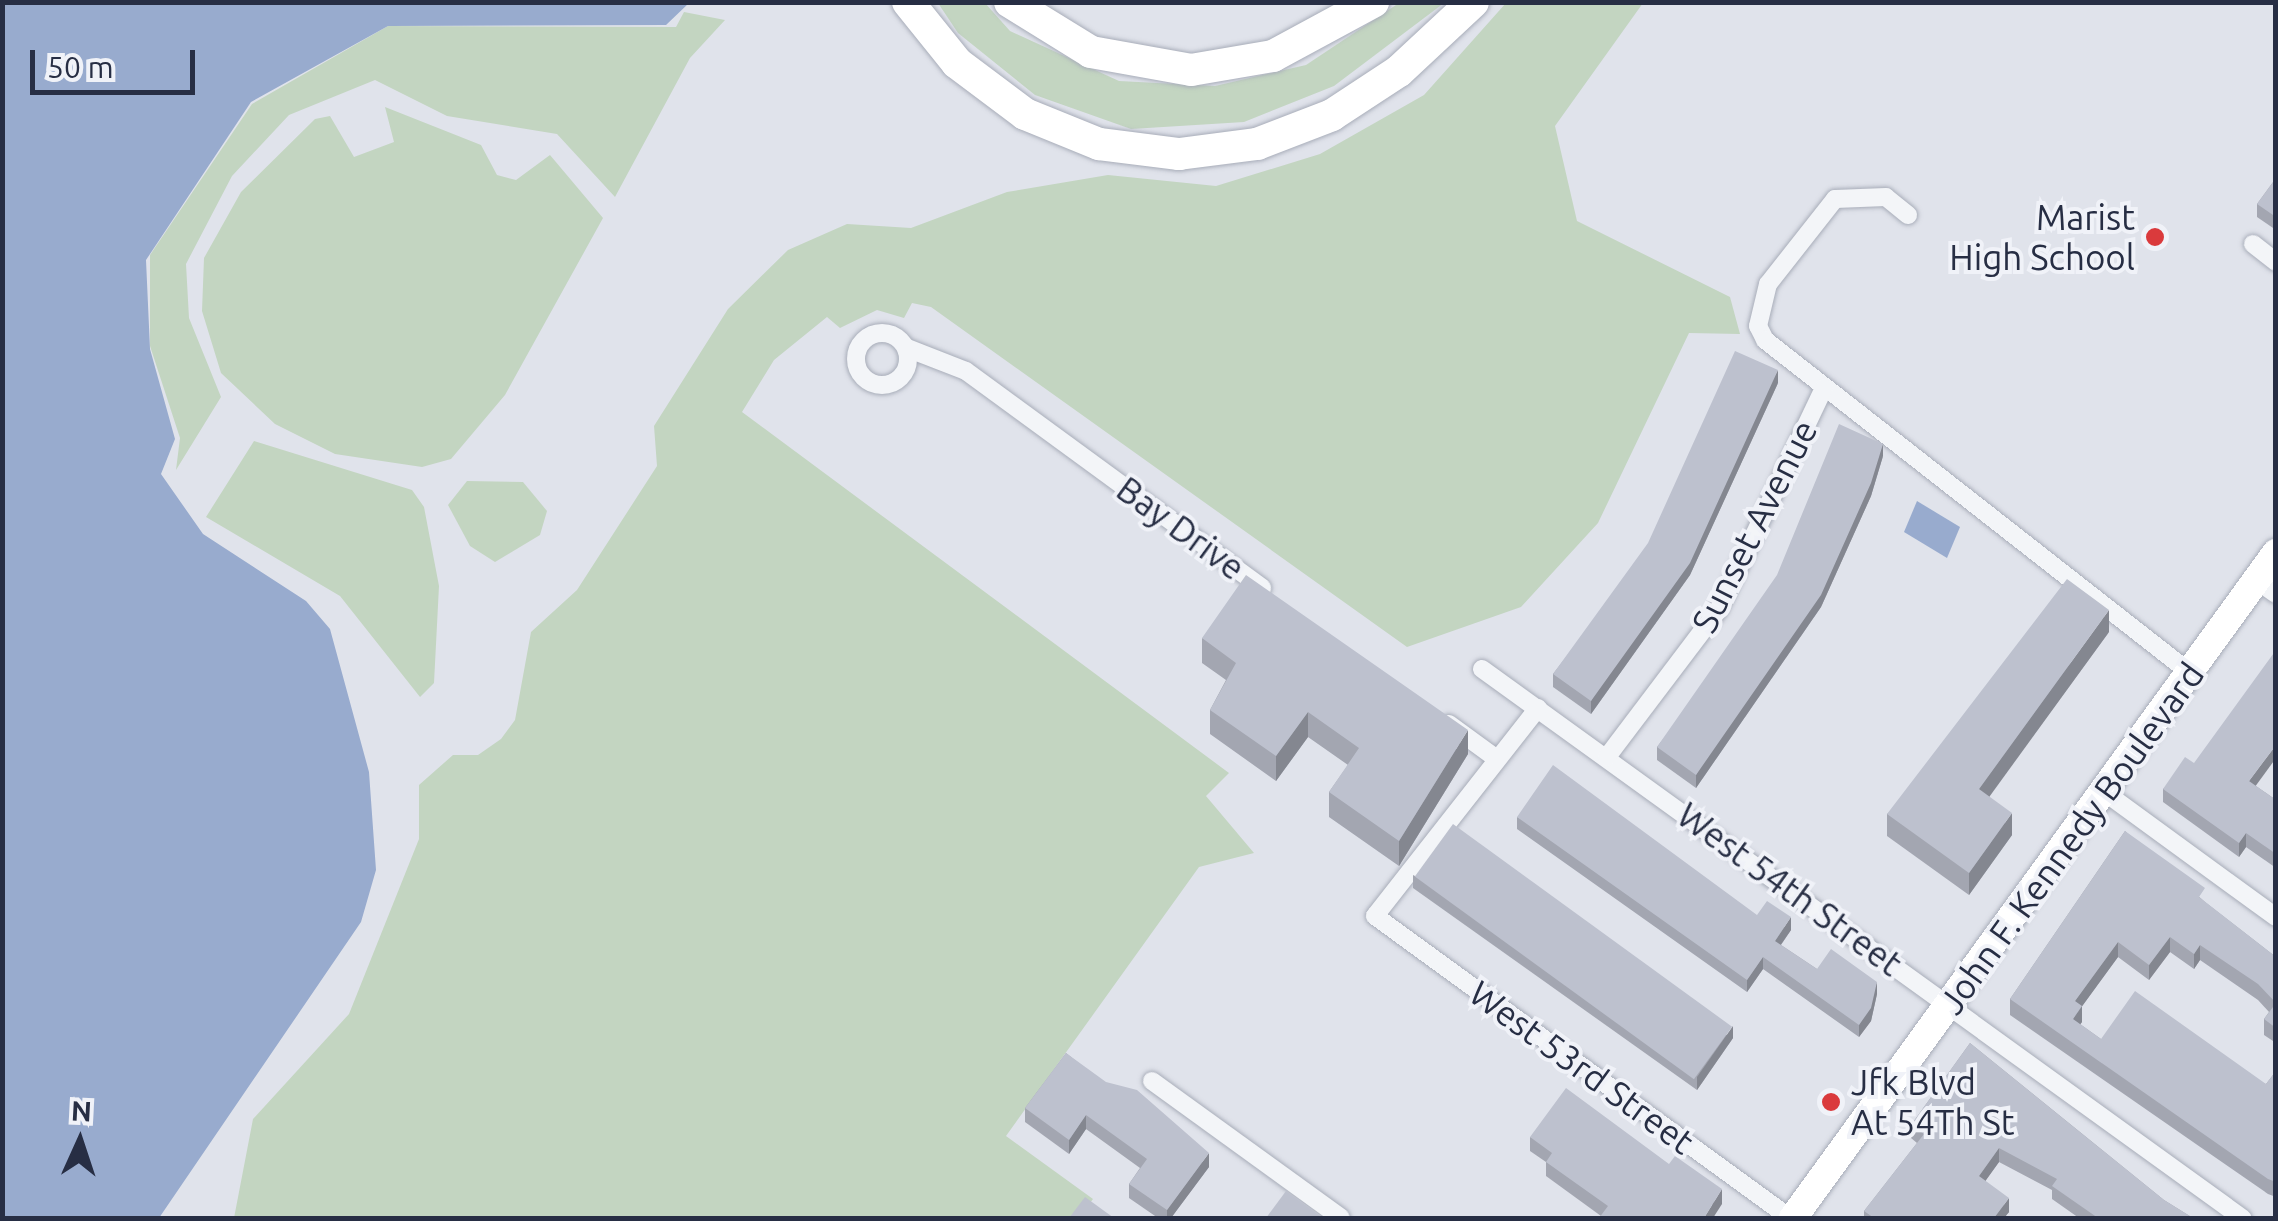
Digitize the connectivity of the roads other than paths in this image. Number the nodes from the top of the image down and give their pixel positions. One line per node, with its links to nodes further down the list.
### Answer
1 (908, 2): 4 (highway)
2 (1010, 2): 3 (highway)
3 (1373, 2)
4 (1473, 2)
5 (1908, 215): 9 (street)
6 (2253, 244): 7 (street)
7 (2276, 262)
8 (907, 348): 12 (street, Bay Drive)
9 (1824, 388): 14 (street); 17 (street, Sunset Avenue)
10 (2276, 554): 11 (main road, John F. Kennedy Boulevard)
11 (2266, 587): 14 (main road, John F. Kennedy Boulevard)
12 (1288, 606)
13 (1482, 668): 15 (street, West 54th Street)
14 (2189, 672): 19 (main road, John F. Kennedy Boulevard)
15 (1538, 708): 17 (street, West 54th Street); 18 (street)
16 (1432, 712): 18 (street)
17 (1608, 757): 21 (street, West 54th Street)
18 (1497, 760): 24 (street, West 53rd Street)
19 (2103, 791): 20 (street); 21 (main road, John F. Kennedy Boulevard)
20 (2276, 916)
21 (1952, 1006): 24 (main road, John F. Kennedy Boulevard); 25 (street, West 54th Street)
22 (1152, 1082): 23 (street)
23 (1341, 1218)
24 (1791, 1218)
25 (2242, 1218)

